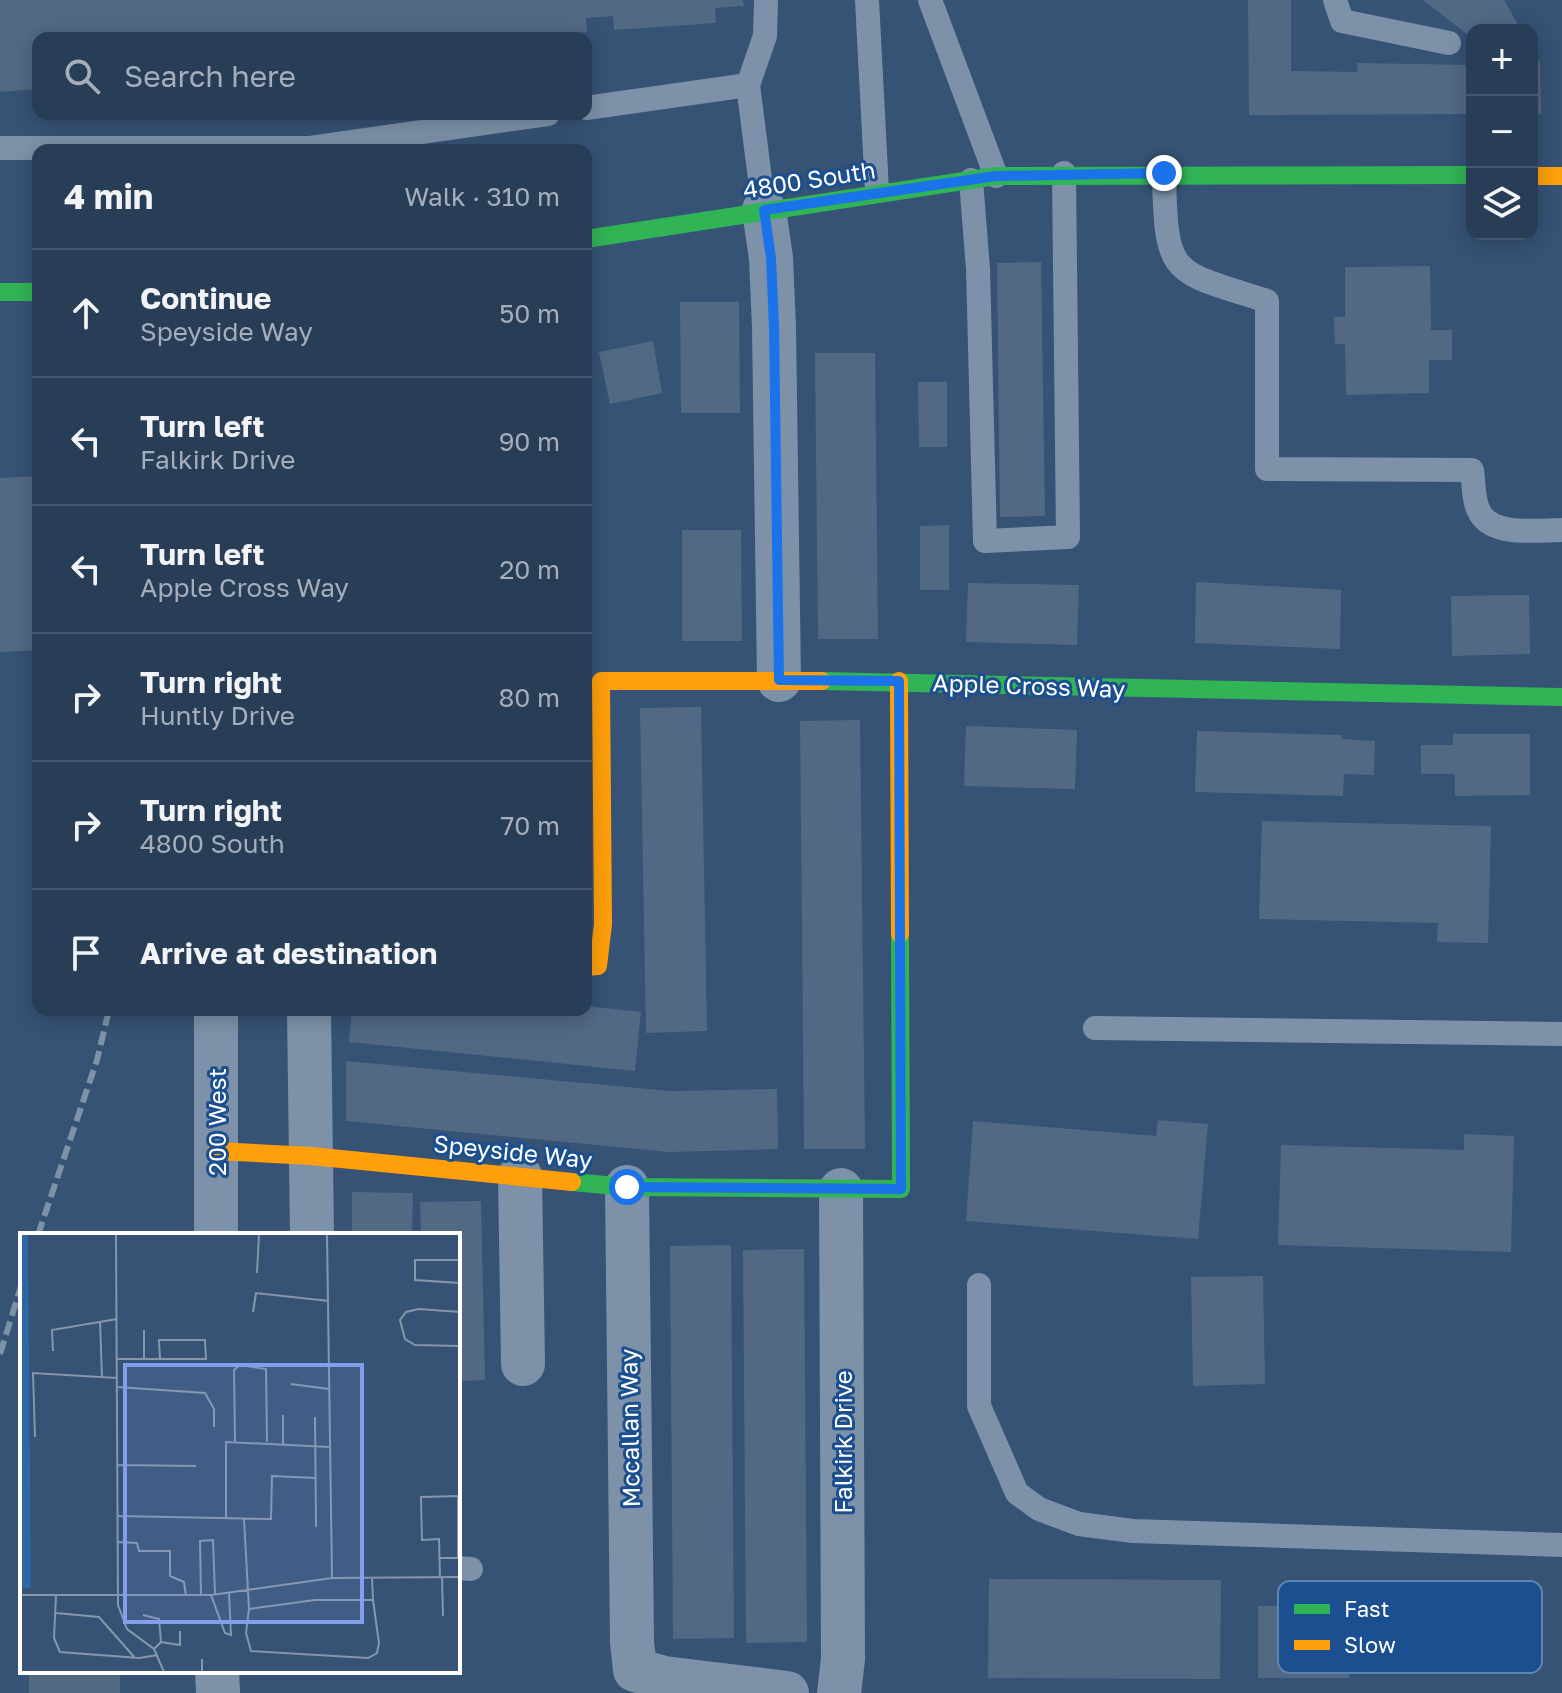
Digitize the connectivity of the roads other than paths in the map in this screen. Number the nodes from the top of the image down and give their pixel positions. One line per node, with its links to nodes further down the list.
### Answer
1 (766, 0): 6 (lane)
2 (867, 0): 19 (lane)
3 (930, 0): 15 (lane)
4 (1335, 0): 5 (lane)
5 (1449, 43)
6 (748, 85): 7 (lane); 20 (lane)
7 (592, 107)
8 (507, 120): 9 (lane)
9 (344, 144)
10 (0, 148): 11 (lane)
11 (32, 148)
12 (1064, 173): 13 (street, 4800 South); 15 (street, 4800 South); 18 (lane)
13 (1164, 173): 14 (street, 4800 South); 24 (lane)
14 (1466, 175)
15 (996, 176): 18 (street, 4800 South)
16 (1538, 176): 17 (street)
17 (1562, 176)
18 (971, 180): 19 (street, 4800 South)
19 (877, 191): 20 (street, 4800 South)
20 (764, 210): 21 (street, 4800 South); 25 (street)
21 (592, 238)
22 (0, 292): 23 (street)
23 (32, 292)
24 (1562, 530)
25 (779, 680): 26 (street, Apple Cross Way); 28 (street, Apple Cross Way)
26 (899, 681): 27 (street, Apple Cross Way); 37 (street, Speyside Way)
27 (1562, 697)
28 (592, 966)
29 (216, 1016): 33 (street, 200 West)
30 (309, 1016): 34 (street)
31 (1095, 1028): 32 (lane)
32 (1562, 1034)
33 (216, 1151): 34 (street, Speyside Way); 38 (street, 200 West)
34 (311, 1156): 35 (street, Speyside Way); 39 (street)
35 (520, 1176): 36 (street, Speyside Way); 41 (street)
36 (627, 1187): 37 (street, Speyside Way); 45 (street, Mccallan Way)
37 (841, 1190): 46 (street, Falkirk Drive)
38 (216, 1233)
39 (312, 1233)
40 (979, 1285): 42 (lane)
41 (523, 1364)
42 (1562, 1545)
43 (217, 1673): 44 (street)
44 (218, 1693)
45 (787, 1693)
46 (839, 1693)

